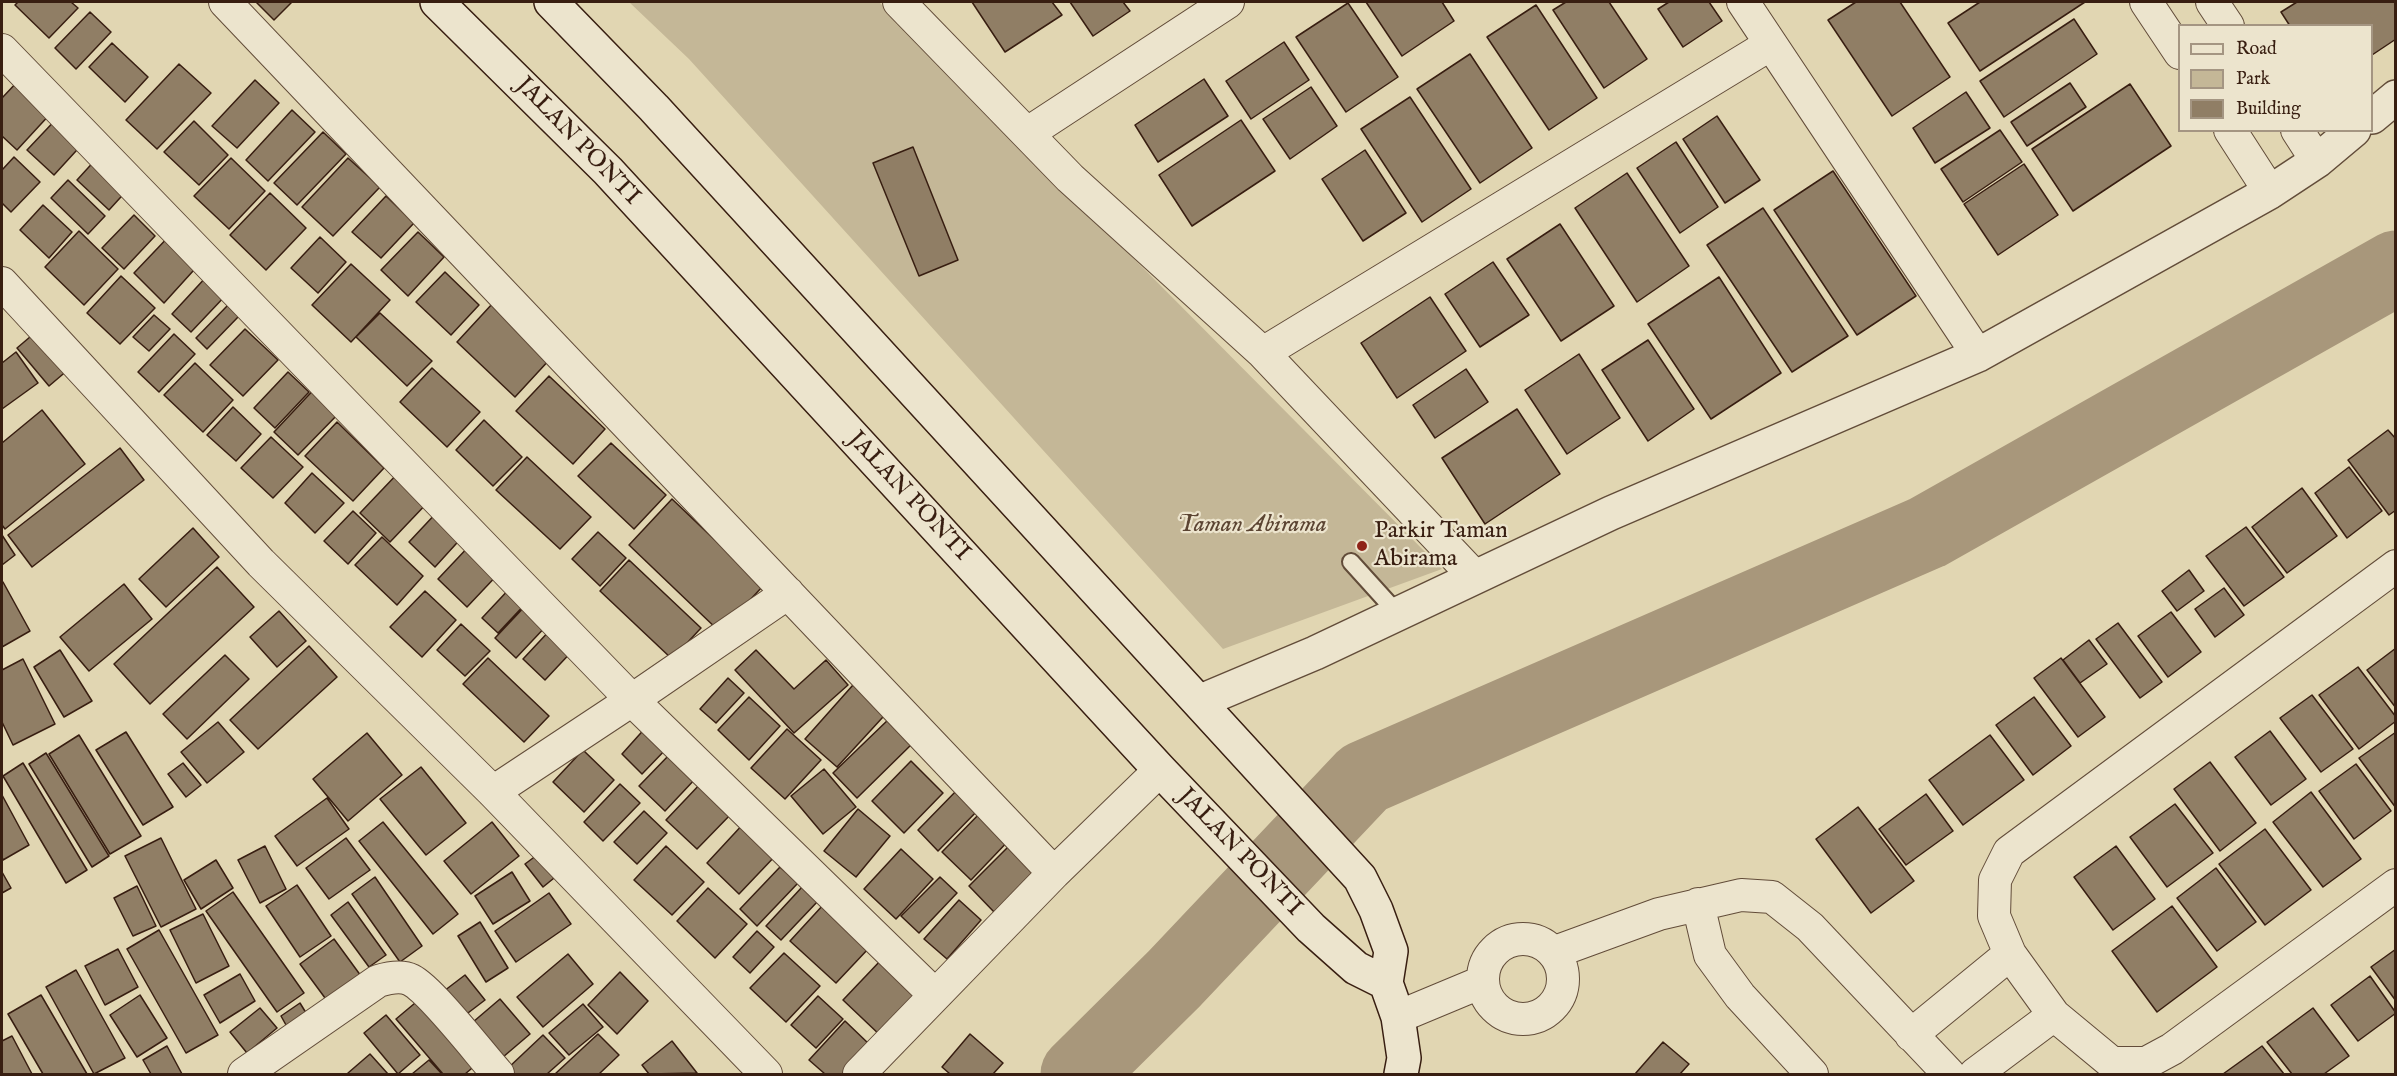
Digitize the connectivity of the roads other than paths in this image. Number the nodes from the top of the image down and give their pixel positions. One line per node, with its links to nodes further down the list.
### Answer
1 (225, 2): 27 (street)
2 (437, 2): 31 (main road, JALAN PONTI)
3 (551, 2): 30 (main road)
4 (899, 2): 18 (street)
5 (1228, 2): 18 (street)
6 (1743, 2): 10 (street)
7 (2146, 2): 12 (street)
8 (2212, 2): 9 (street)
9 (2227, 24)
10 (1772, 44): 22 (street); 23 (street)
11 (2, 50): 29 (street)
12 (2178, 50)
13 (2396, 97): 14 (main road)
14 (2373, 116)
15 (2231, 132): 20 (street)
16 (2298, 132): 19 (street)
17 (2352, 132): 19 (main road)
18 (1028, 133): 22 (street)
19 (2317, 161): 20 (main road)
20 (2270, 192): 23 (main road)
21 (2, 283): 32 (street)
22 (1263, 353): 26 (street)
23 (1978, 354): 26 (main road)
24 (1351, 562): 28 (lane)
25 (2396, 566): 37 (street)
26 (1475, 577): 28 (main road)
27 (788, 593): 29 (street); 33 (street)
28 (1398, 614): 30 (main road)
29 (632, 700): 32 (street); 40 (street)
30 (1201, 701): 39 (main road)
31 (1160, 770): 33 (street); 39 (main road, JALAN PONTI)
32 (493, 792): 47 (street)
33 (1054, 873): 40 (street)
34 (2396, 885): 41 (street)
35 (1698, 904): 36 (street); 43 (street); 49 (street)
36 (1554, 952): 38 (street); 38 (street)
37 (2010, 954): 41 (street); 43 (street)
38 (1482, 982): 42 (street)
39 (1386, 983): 42 (main road)
40 (935, 995): 48 (street)
41 (2054, 1015): 51 (street)
42 (1398, 1017): 44 (main road)
43 (1911, 1035): 50 (street)
44 (1409, 1069)
45 (244, 1074): 46 (street)
46 (498, 1074)
47 (766, 1074)
48 (859, 1074)
49 (1812, 1074)
50 (1949, 1074)
51 (1975, 1074)

